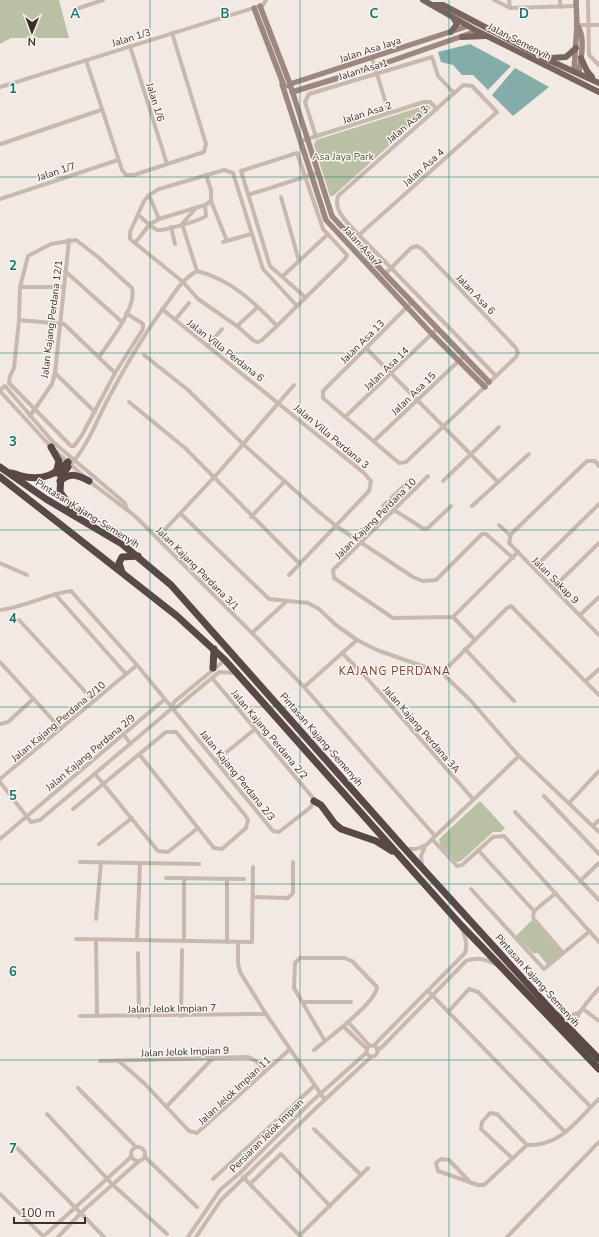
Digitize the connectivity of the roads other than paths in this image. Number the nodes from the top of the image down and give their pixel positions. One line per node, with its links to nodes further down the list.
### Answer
1 (104, 0): 12 (street)
2 (423, 0): 9 (main road, Jalan Semenyih)
3 (494, 0): 13 (street)
4 (509, 0): 13 (street)
5 (560, 0): 11 (street)
6 (588, 0): 17 (street)
7 (266, 1): 10 (street, Jalan 1/3)
8 (576, 3): 11 (street); 16 (street)
9 (434, 5): 14 (main road, Jalan Semenyih); 15 (main road, Jalan Semenyih)
10 (257, 7): 21 (street, Jalan 1/3); 37 (street, Jalan Asa 7); 39 (street, Jalan Asa 7)
11 (560, 7): 13 (street)
12 (79, 8)
13 (510, 8)
14 (467, 16): 19 (main road, Jalan Semenyih); 20 (main road)
15 (454, 19): 20 (main road, Jalan Semenyih); 22 (main road)
16 (577, 25): 17 (street); 26 (street); 29 (street)
17 (588, 25): 18 (street); 31 (street)
18 (599, 25)
19 (487, 26): 20 (main road); 27 (main road, Jalan Semenyih)
20 (473, 27): 22 (street, Jalan Asa Jaya); 23 (street, Jalan Asa Jaya); 24 (main road, Jalan Semenyih)
21 (172, 32): 25 (street, Jalan 1/3); 51 (street)
22 (451, 32): 28 (street, Jalan Asa Jaya)
23 (462, 37): 24 (main road); 32 (street, Jalan Asa Jaya)
24 (490, 37): 34 (main road, Jalan Semenyih)
25 (130, 46): 30 (street, Jalan 1/3); 51 (street, Jalan 1/6)
26 (576, 48): 27 (main road); 33 (street)
27 (542, 57): 33 (main road, Jalan Semenyih)
28 (372, 58): 32 (street); 39 (street, Jalan Asa Jaya)
29 (581, 58): 33 (street); 36 (main road)
30 (86, 60): 38 (street, Jalan 1/3); 44 (street)
31 (599, 65)
32 (375, 70): 39 (street, Jalan Asa Jaya); 41 (street, Jalan Asa 1); 46 (street); 47 (street, Jalan Asa 1)
33 (576, 72): 34 (main road); 35 (main road); 36 (main road, Jalan Semenyih)
34 (562, 74): 35 (main road, Jalan Semenyih)
35 (580, 83): 40 (main road, Jalan Semenyih)
36 (599, 83)
37 (282, 84): 39 (street); 42 (street, Jalan Asa 7)
38 (0, 87)
39 (290, 88): 42 (street); 48 (street, Jalan Asa 7)
40 (599, 92)
41 (454, 93): 43 (street, Jalan Asa 3); 45 (street, Jalan Asa 3)
42 (286, 96): 48 (street, Jalan Asa 7)
43 (437, 109): 46 (street, Jalan Asa 2); 60 (street, Jalan Asa 3)
44 (101, 110): 49 (street); 50 (street)
45 (497, 112): 74 (street, Jalan Asa 4)
46 (389, 113): 47 (street, Jalan Asa 2)
47 (316, 136): 48 (street, Jalan Asa 2)
48 (304, 140): 52 (street, Jalan Asa 7)
49 (1, 144)
50 (118, 160): 51 (street); 58 (street, Jalan 1/7)
51 (167, 164)
52 (315, 174): 54 (street); 61 (street, Jalan Asa 7); 62 (street, Jalan Asa 7)
53 (206, 176): 55 (street); 59 (street); 70 (street)
54 (305, 178): 56 (street); 56 (street); 73 (street)
55 (149, 195): 65 (street); 66 (street)
56 (248, 195): 69 (street)
57 (281, 197): 79 (street)
58 (0, 199)
59 (211, 201): 63 (street); 72 (street)
60 (336, 201): 62 (street); 74 (street, Jalan Asa 7)
61 (321, 203): 62 (street); 78 (street, Jalan Asa 7)
62 (328, 203): 78 (street, Jalan Asa 7)
63 (205, 205): 64 (street); 68 (street)
64 (196, 208): 66 (street); 68 (street)
65 (138, 215): 67 (street); 76 (street)
66 (159, 219): 67 (street)
67 (150, 224): 71 (street); 76 (street)
68 (182, 224): 71 (street); 82 (street)
69 (257, 224): 70 (street); 84 (street)
70 (249, 226): 72 (street)
71 (171, 227): 77 (street)
72 (252, 234): 92 (street)
73 (328, 234): 79 (street); 88 (street)
74 (359, 235): 80 (street, Jalan Asa 7)
75 (69, 240): 81 (street, Jalan Kajang Perdana 12/1); 86 (street); 95 (street)
76 (135, 243): 85 (street)
77 (175, 244)
78 (356, 248): 83 (street, Jalan Asa 7); 93 (street, Jalan Asa 7)
79 (299, 261): 84 (street)
80 (391, 268): 83 (street); 114 (street, Jalan Asa 7); 114 (street, Jalan Asa 6)
81 (65, 271): 87 (street, Jalan Kajang Perdana 12/1); 98 (street)
82 (196, 271): 85 (street); 91 (street)
83 (385, 274): 89 (street, Jalan Asa 7)
84 (283, 276): 88 (street)
85 (183, 282): 94 (street); 100 (street)
86 (20, 287): 87 (street); 96 (street)
87 (63, 287): 99 (street, Jalan Kajang Perdana 12/1)
88 (305, 298): 92 (street)
89 (412, 302): 93 (street, Jalan Asa 13); 103 (street, Jalan Asa 7)
90 (189, 303): 97 (street)
91 (258, 306): 100 (street); 101 (street)
92 (297, 306): 101 (street)
93 (407, 307): 104 (street, Jalan Asa 7); 106 (street, Jalan Asa 13)
94 (162, 309): 97 (street, Jalan Villa Perdana 6); 135 (street)
95 (126, 313): 98 (street); 111 (street)
96 (19, 320): 99 (street); 122 (street)
97 (175, 320): 105 (street, Jalan Villa Perdana 6)
98 (121, 321): 109 (street)
99 (59, 323): 109 (street); 112 (street, Jalan Kajang Perdana 12/1)
100 (237, 326): 101 (street)
101 (277, 326)
102 (222, 329): 105 (street)
103 (437, 329): 104 (street, Jalan Asa 14); 108 (street, Jalan Asa 7)
104 (432, 334): 110 (street, Jalan Asa 7); 113 (street, Jalan Asa 14)
105 (207, 346): 121 (street, Jalan Villa Perdana 6)
106 (366, 348): 113 (street); 126 (street, Jalan Asa 13)
107 (144, 355): 131 (street)
108 (464, 356): 110 (street, Jalan Asa 15); 115 (street, Jalan Asa 7)
109 (99, 357): 111 (street)
110 (458, 361): 117 (street, Jalan Asa 7); 119 (street, Jalan Asa 15)
111 (115, 372): 123 (street)
112 (55, 373): 122 (street, Jalan Kajang Perdana 12/1); 123 (street)
113 (392, 374): 119 (street); 126 (street, Jalan Asa 14)
114 (496, 376): 115 (street)
115 (489, 382): 117 (street)
116 (294, 385): 121 (street)
117 (485, 387): 127 (street)
118 (0, 390): 124 (street); 125 (street)
119 (417, 400): 127 (street); 130 (street, Jalan Asa 15)
120 (129, 402): 142 (street)
121 (280, 403): 131 (street); 158 (street, Jalan Villa Perdana 3)
122 (35, 411): 123 (street); 125 (street, Jalan Kajang Perdana 12/1)
123 (95, 412)
124 (20, 413): 125 (street); 129 (street)
125 (30, 416): 129 (street); 135 (street)
126 (345, 417): 130 (street)
127 (444, 426): 130 (street); 133 (street)
128 (499, 427): 133 (street)
129 (32, 428): 132 (street)
130 (374, 441)
131 (244, 444): 142 (street); 145 (street)
132 (51, 447): 135 (street); 138 (highway)
133 (470, 454): 147 (street); 148 (street)
134 (529, 454): 148 (street)
135 (71, 462): 138 (highway); 143 (highway); 144 (street); 152 (street)
136 (599, 466): 159 (street)
137 (0, 467): 139 (highway, Pintasan Kajang-Semenyih)
138 (56, 473): 139 (highway)
139 (8, 474): 155 (highway, Pintasan Kajang-Semenyih)
140 (428, 476): 153 (street, Jalan Kajang Perdana 10)
141 (0, 477): 169 (highway, Pintasan Kajang-Semenyih)
142 (214, 477): 154 (street); 156 (street)
143 (60, 481): 144 (highway); 155 (highway)
144 (89, 481): 152 (street)
145 (285, 481): 156 (street); 158 (street)
146 (409, 481): 153 (street)
147 (443, 481)
148 (498, 482): 151 (street)
149 (599, 504): 168 (street)
150 (451, 506): 153 (street)
151 (472, 506)
152 (127, 510): 160 (street, Jalan Kajang Perdana 3/1)
153 (392, 512): 161 (street, Jalan Kajang Perdana 10)
154 (181, 514): 160 (street); 175 (street)
155 (77, 517): 164 (highway, Pintasan Kajang-Semenyih)
156 (251, 517): 167 (street)
157 (499, 525): 159 (street)
158 (336, 526): 161 (street); 167 (street)
159 (510, 535): 163 (street, Jalan Sakap 9)
160 (157, 538): 180 (street, Jalan Kajang Perdana 3/1)
161 (360, 542): 165 (street); 178 (street, Jalan Kajang Perdana 10)
162 (599, 543): 172 (street)
163 (518, 552): 165 (street); 168 (street, Jalan Sakap 9)
164 (138, 556): 169 (highway); 232 (highway, Pintasan Kajang-Semenyih)
165 (512, 558): 178 (street)
166 (0, 563): 170 (street)
167 (300, 564): 171 (street)
168 (534, 568): 172 (street, Jalan Sakap 9)
169 (122, 572): 185 (highway, Pintasan Kajang-Semenyih)
170 (27, 575)
171 (289, 575)
172 (553, 588): 177 (street, Jalan Sakap 9)
173 (56, 594): 176 (street); 189 (street, Jalan Kajang Perdana 2/3); 194 (street)
174 (599, 597): 177 (street)
175 (288, 601): 180 (street); 183 (street)
176 (0, 610)
177 (580, 615): 181 (street, Jalan Sakap 9)
178 (453, 617): 182 (street)
179 (19, 620): 201 (street)
180 (252, 633): 197 (street, Jalan Kajang Perdana 3/1)
181 (599, 635)
182 (474, 639): 184 (street); 196 (street)
183 (357, 640): 186 (street); 193 (street)
184 (465, 649): 193 (street); 202 (street)
185 (214, 650): 187 (highway, Pintasan Kajang-Semenyih); 190 (highway)
186 (342, 653): 197 (street); 217 (street, Jalan Kajang Perdana 3A)
187 (225, 660): 190 (street); 192 (highway, Pintasan Kajang-Semenyih)
188 (0, 662): 199 (street)
189 (137, 665): 194 (street, Jalan Kajang Perdana 2/10); 200 (street, Jalan Kajang Perdana 2/3)
190 (213, 668): 203 (street)
191 (599, 669): 196 (street)
192 (237, 673): 195 (street); 234 (highway, Pintasan Kajang-Semenyih)
193 (442, 673): 210 (street)
194 (126, 674): 201 (street, Jalan Kajang Perdana 2/10)
195 (212, 678): 203 (street); 205 (street, Jalan Kajang Perdana 2/2)
196 (586, 681): 198 (street)
197 (304, 687): 228 (street, Jalan Kajang Perdana 3/1)
198 (599, 694)
199 (33, 699): 204 (street); 206 (street)
200 (165, 699): 203 (street, Jalan Kajang Perdana 2/3); 207 (street, Jalan Kajang Perdana 2/9)
201 (94, 700): 206 (street, Jalan Kajang Perdana 2/10)
202 (514, 701)
203 (172, 708): 208 (street); 211 (street, Jalan Kajang Perdana 2/3)
204 (0, 724)
205 (255, 729): 211 (street); 218 (street, Jalan Kajang Perdana 2/2)
206 (61, 730): 214 (street, Jalan Kajang Perdana 2/10)
207 (123, 734): 208 (street); 222 (street, Jalan Kajang Perdana 2/9)
208 (131, 744): 213 (street)
209 (139, 754): 215 (street); 226 (street); 226 (street)
210 (519, 756): 217 (street); 219 (street)
211 (217, 760): 218 (street, Jalan Kajang Perdana 2/3)
212 (599, 771): 219 (street)
213 (96, 775): 215 (street); 222 (street)
214 (0, 780): 222 (street)
215 (104, 783): 220 (street); 223 (street)
216 (544, 796): 235 (street)
217 (473, 799): 228 (street)
218 (314, 801): 234 (highway)
219 (569, 803): 225 (street)
220 (73, 809)
221 (516, 812): 248 (street)
222 (26, 817): 229 (street, Jalan Kajang Perdana 2/9)
223 (132, 818): 226 (street); 230 (street)
224 (599, 820): 225 (street)
225 (593, 826): 227 (street)
226 (198, 828)
227 (599, 832)
228 (433, 838): 231 (street); 233 (street, Jalan Kajang Perdana 3/1)
229 (0, 840)
230 (99, 844)
231 (425, 846): 232 (street); 243 (street)
232 (405, 849): 243 (highway, Pintasan Kajang-Semenyih)
233 (478, 850): 250 (street); 253 (street)
234 (397, 854): 255 (highway, Pintasan Kajang-Semenyih)
235 (599, 854)
236 (80, 862): 237 (street)
237 (101, 862): 239 (street); 254 (street)
238 (294, 862): 251 (street)
239 (140, 863): 241 (street); 259 (street)
240 (599, 863): 248 (street)
241 (199, 864)
242 (253, 867): 251 (street)
243 (423, 868): 275 (highway, Pintasan Kajang-Semenyih)
244 (166, 878): 245 (street)
245 (184, 878): 246 (street); 260 (street)
246 (227, 879): 247 (street); 261 (street)
247 (244, 879)
248 (580, 881): 252 (street)
249 (471, 888): 266 (street)
250 (556, 893): 253 (street); 256 (street)
251 (252, 897): 262 (street)
252 (599, 900)
253 (534, 912): 266 (street)
254 (96, 919)
255 (460, 924): 267 (highway, Pintasan Kajang-Semenyih); 269 (street, Persiaran Jelok Impian)
256 (590, 932): 263 (street); 266 (street)
257 (76, 939): 258 (street)
258 (96, 940): 259 (street); 278 (street)
259 (137, 940): 260 (street)
260 (184, 941): 261 (street)
261 (227, 942): 262 (street)
262 (238, 942): 276 (street)
263 (599, 942)
264 (182, 950): 279 (street)
265 (138, 953): 280 (street)
266 (563, 953)
267 (502, 967): 270 (street, Persiaran Jelok Impian); 294 (highway, Pintasan Kajang-Semenyih)
268 (599, 988): 273 (street)
269 (428, 991): 270 (street); 286 (street, Persiaran Jelok Impian)
270 (434, 996): 274 (street); 286 (street, Persiaran Jelok Impian)
271 (302, 1002): 272 (street); 282 (street); 285 (street)
272 (352, 1002)
273 (581, 1010): 275 (street); 281 (street); 284 (street)
274 (449, 1011): 302 (street); 305 (street)
275 (554, 1013): 284 (highway, Pintasan Kajang-Semenyih)
276 (266, 1014): 279 (street, Jalan Jelok Impian 7); 287 (street)
277 (80, 1016): 278 (street, Jalan Jelok Impian 7)
278 (97, 1016): 280 (street, Jalan Jelok Impian 7)
279 (181, 1016): 280 (street, Jalan Jelok Impian 7)
280 (139, 1017)
281 (599, 1021)
282 (348, 1022): 283 (street); 286 (street)
283 (344, 1027): 285 (street); 286 (street)
284 (574, 1034): 291 (highway, Pintasan Kajang-Semenyih)
285 (326, 1041): 288 (street)
286 (371, 1049): 290 (street); 290 (street, Persiaran Jelok Impian); 298 (street, Persiaran Jelok Impian)
287 (289, 1050): 295 (street, Jalan Jelok Impian 11); 296 (street)
288 (314, 1050)
289 (214, 1057): 293 (street, Jalan Jelok Impian 9); 295 (street, Jalan Jelok Impian 9); 301 (street)
290 (371, 1057): 300 (street, Persiaran Jelok Impian)
291 (599, 1059)
292 (100, 1061): 293 (street, Jalan Jelok Impian 9)
293 (119, 1061): 301 (street, Jalan Jelok Impian 11)
294 (598, 1070)
295 (265, 1071): 301 (street, Jalan Jelok Impian 11)
296 (314, 1086): 298 (street); 319 (street)
297 (78, 1088): 309 (street)
298 (320, 1094): 300 (street); 315 (street, Persiaran Jelok Impian)
299 (599, 1099): 302 (street)
300 (325, 1100): 317 (street, Persiaran Jelok Impian)
301 (167, 1106)
302 (591, 1107): 305 (street)
303 (47, 1114): 318 (street)
304 (314, 1129): 316 (street)
305 (565, 1132): 307 (street)
306 (599, 1142): 336 (street)
307 (527, 1145): 312 (street); 312 (street)
308 (15, 1146): 326 (street)
309 (136, 1147): 310 (street); 311 (street)
310 (132, 1156): 313 (street); 318 (street)
311 (145, 1157): 313 (street); 325 (street)
312 (512, 1158): 320 (street)
313 (139, 1161): 321 (street)
314 (368, 1168): 316 (street)
315 (240, 1174): 317 (street); 334 (street, Persiaran Jelok Impian)
316 (361, 1175): 324 (street)
317 (244, 1178): 322 (street); 335 (street, Persiaran Jelok Impian)
318 (108, 1179): 321 (street); 326 (street)
319 (213, 1179)
320 (471, 1183): 320 (street)
321 (112, 1184): 327 (street); 328 (street)
322 (250, 1184): 324 (street); 330 (street)
323 (0, 1194): 329 (street)
324 (330, 1206): 330 (street)
325 (197, 1207)
326 (75, 1209): 327 (street); 329 (street)
327 (81, 1214): 332 (street); 333 (street)
328 (167, 1234)
329 (44, 1236): 331 (street)
330 (301, 1236)
331 (52, 1237)
332 (58, 1237)
333 (104, 1237)
334 (188, 1237)
335 (196, 1237)
336 (507, 1237)

